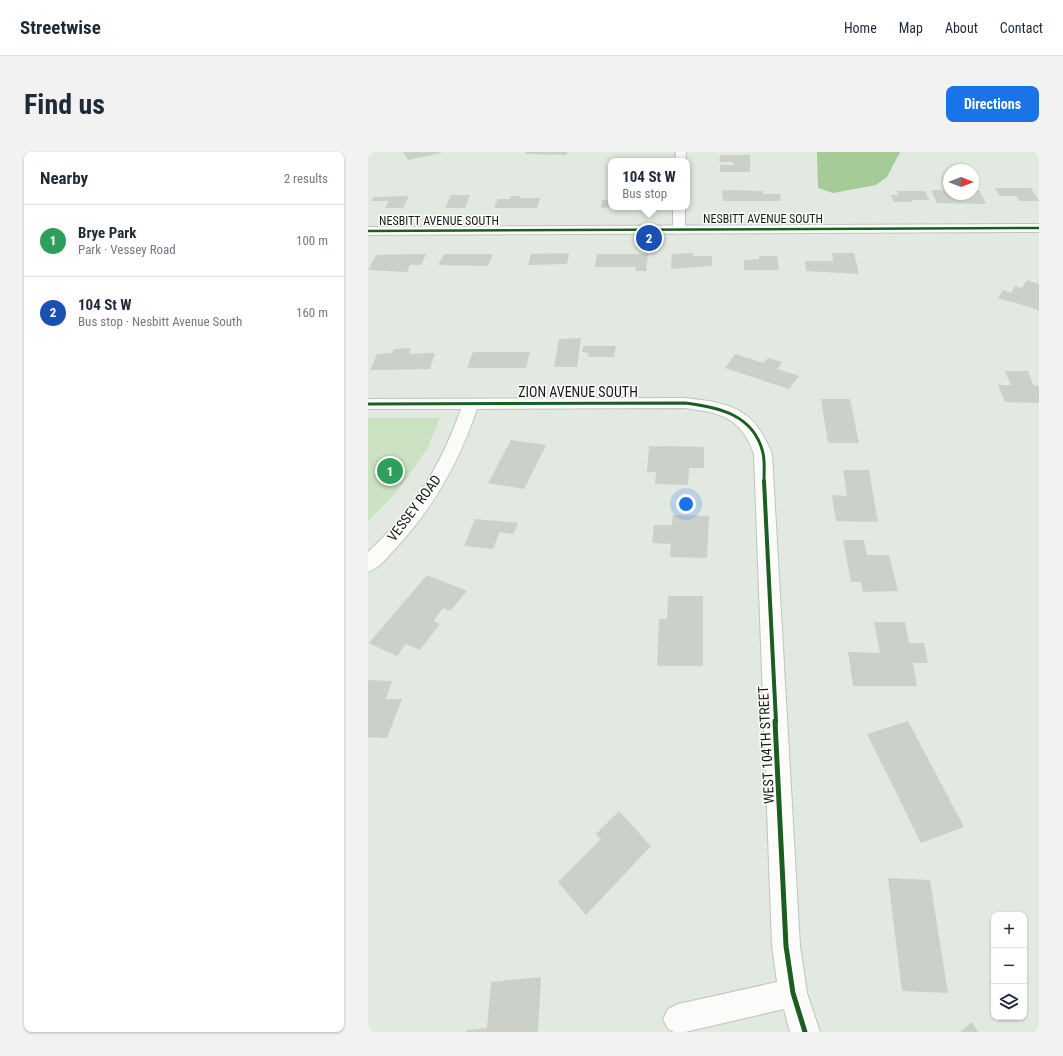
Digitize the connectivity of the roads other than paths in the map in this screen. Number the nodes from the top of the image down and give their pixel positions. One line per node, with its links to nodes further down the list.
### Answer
1 (680, 210): 3 (street)
2 (1039, 228): 3 (street, NESBITT AVENUE SOUTH)
3 (679, 230): 4 (street, NESBITT AVENUE SOUTH)
4 (368, 231)
5 (368, 404): 6 (street, ZION AVENUE SOUTH)
6 (471, 404): 7 (street, ZION AVENUE SOUTH); 8 (street, VESSEY ROAD)
7 (763, 454): 9 (street, WEST 104TH STREET)
8 (368, 564)
9 (793, 993): 10 (street); 11 (street, WEST 104TH STREET)
10 (678, 1019)
11 (805, 1032)

